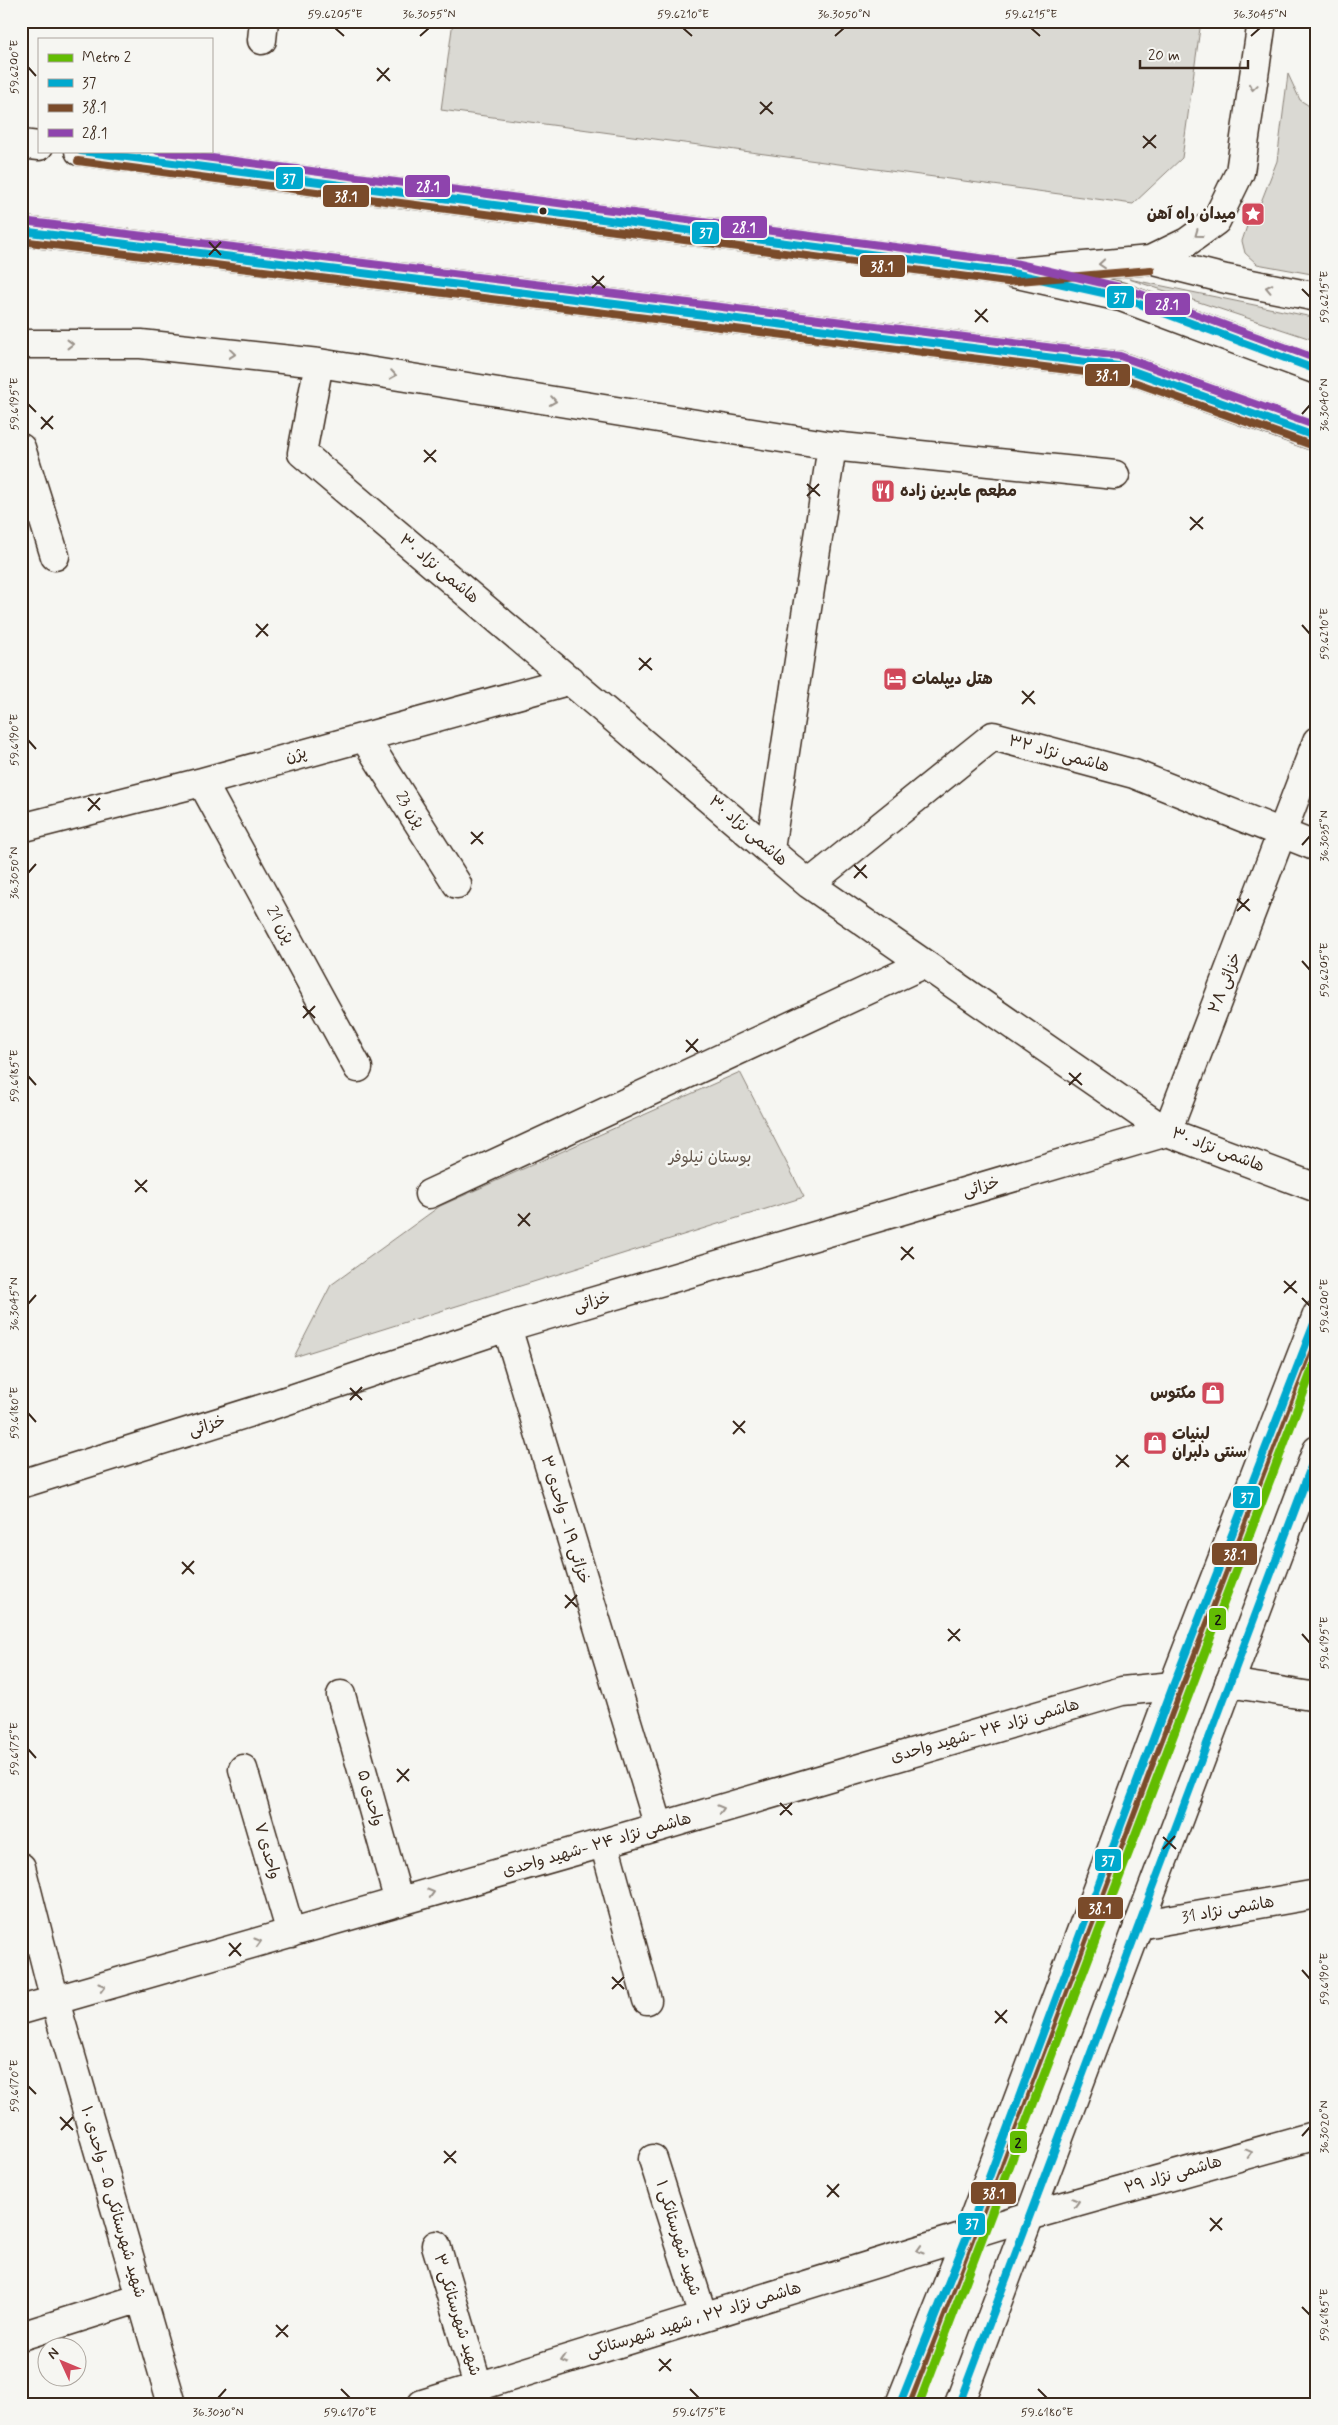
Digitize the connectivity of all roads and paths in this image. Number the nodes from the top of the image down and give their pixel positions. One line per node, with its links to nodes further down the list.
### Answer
1 (1262, 21): 6 (street, one-way to 6)
2 (21, 144): 3 (street)
3 (38, 146)
4 (87, 152): 7 (street)
5 (21, 231): 12 (street)
6 (1150, 260): 7 (street, one-way to 7); 8 (street, one-way to 6)
7 (1008, 272): 11 (street)
8 (1317, 297)
9 (21, 344): 10 (street, one-way to 10)
10 (320, 363): 13 (street, one-way to 13); 17 (street, هاشمی نژاد ۳۰)
11 (1317, 370)
12 (1317, 437)
13 (832, 446): 15 (street); 24 (street)
14 (21, 448): 16 (street)
15 (1115, 475)
16 (55, 556)
17 (571, 680): 18 (street, پژن); 24 (street, هاشمی نژاد ۳۰)
18 (364, 737): 20 (street, پژن); 25 (street, پژن 23)
19 (1317, 741): 22 (street, خزائی ۲۸)
20 (202, 782): 21 (street, پژن); 28 (street, پژن 21)
21 (21, 828)
22 (1283, 834): 23 (street, هاشمی نژاد ۳۲); 26 (street, هاشمی نژاد ۳۲); 29 (street, خزائی ۲۸)
23 (1317, 847)
24 (770, 849): 26 (street, هاشمی نژاد ۳۰)
25 (457, 884)
26 (809, 884): 27 (street, هاشمی نژاد ۳۰)
27 (924, 964): 29 (street, هاشمی نژاد ۳۰); 31 (street)
28 (358, 1068)
29 (1167, 1132): 30 (street, هاشمی نژاد ۳۰); 33 (street, خزائی)
30 (1317, 1188)
31 (429, 1194)
32 (1317, 1315): 37 (street)
33 (507, 1327): 35 (street, خزائی); 41 (street, خزائی ۱۹ - واحدی ۳)
34 (1317, 1450): 36 (street)
35 (21, 1484)
36 (1229, 1683): 39 (street); 46 (street)
37 (1173, 1686): 41 (street, هاشمی نژاد ۲۴ -شهید واحدی, one-way to 37); 54 (street)
38 (341, 1695): 45 (street, واحدی ۵)
39 (1317, 1697)
40 (243, 1769): 47 (street, واحدی ۷)
41 (659, 1827): 42 (street, هاشمی نژاد ۲۴ -شهید واحدی)
42 (604, 1843): 45 (street, هاشمی نژاد ۲۴ -شهید واحدی, one-way to 42); 48 (street)
43 (21, 1867): 49 (street, شهید شهرستانکی ۵ - واحدی ۱۰)
44 (1317, 1894): 46 (street, هاشمی نژاد 31)
45 (399, 1902): 47 (street, هاشمی نژاد ۲۴ -شهید واحدی)
46 (1138, 1925): 53 (street)
47 (291, 1933): 49 (street, هاشمی نژاد ۲۴ -شهید واحدی, one-way to 47)
48 (647, 2000)
49 (55, 2001): 50 (street, هاشمی نژاد ۲۴ -شهید واحدی); 56 (street, شهید شهرستانکی ۵ - واحدی ۱۰)
50 (21, 2010)
51 (1317, 2135): 53 (street, هاشمی نژاد ۲۹, one-way to 51)
52 (653, 2159): 57 (street, شهید شهرستانکی ۱)
53 (1029, 2216): 54 (street, هاشمی نژاد ۲۹); 63 (street)
54 (967, 2236): 57 (street, هاشمی نژاد ۲۲ ، شهید شهرستانکی, one-way to 57); 62 (street)
55 (436, 2245): 59 (street, شهید شهرستانکی ۳)
56 (141, 2298): 58 (street); 61 (street, شهید شهرستانکی ۵ - واحدی ۱۰)
57 (703, 2317): 59 (street, هاشمی نژاد ۲۲ ، شهید شهرستانکی, one-way to 59)
58 (21, 2336)
59 (478, 2386): 60 (street, هاشمی نژاد ۲۲ ، شهید شهرستانکی)
60 (430, 2402)
61 (172, 2404)
62 (900, 2404)
63 (959, 2404)

